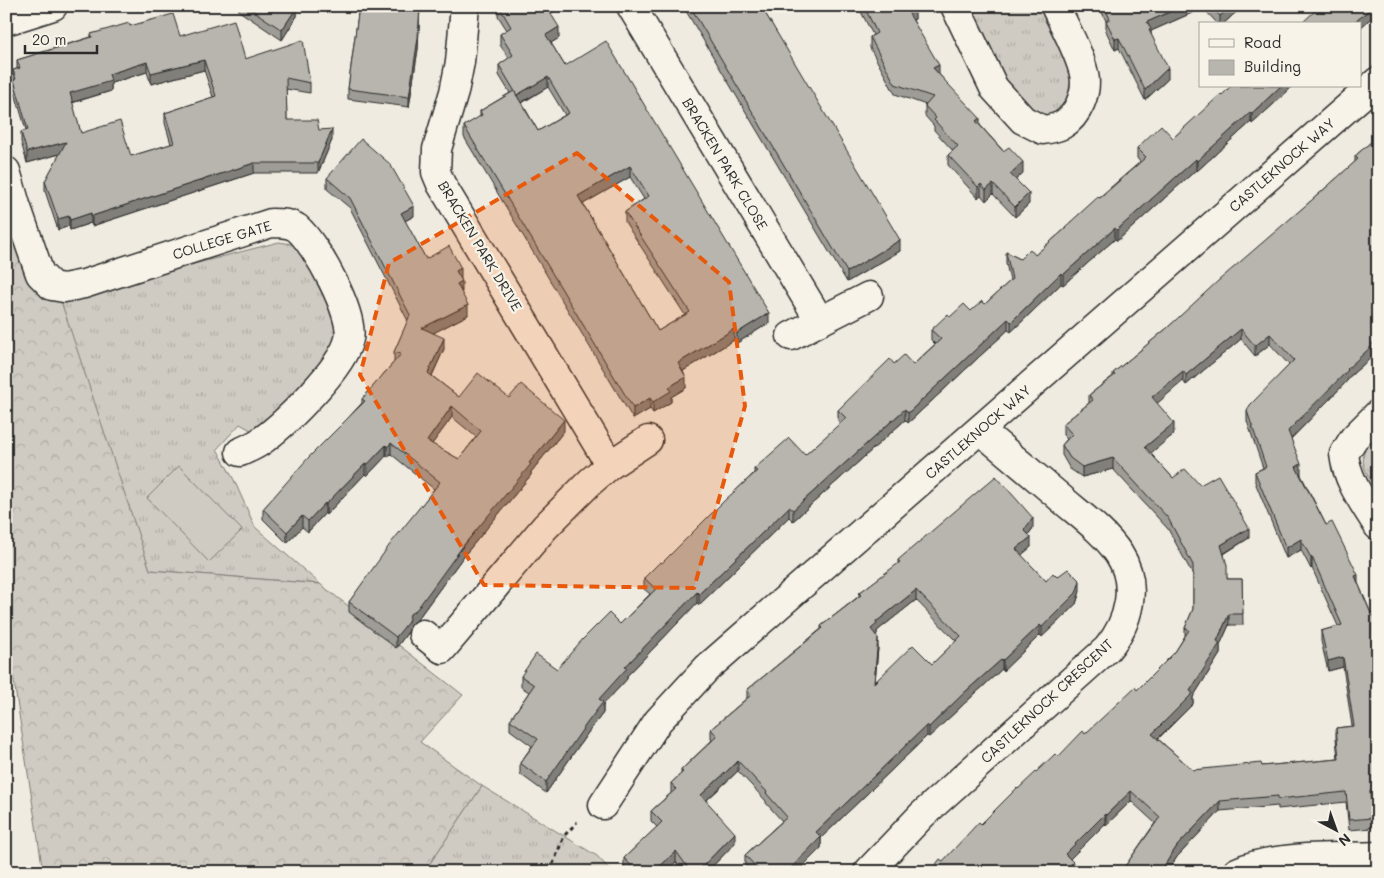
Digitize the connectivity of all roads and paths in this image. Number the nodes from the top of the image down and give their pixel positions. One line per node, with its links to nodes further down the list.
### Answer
1 (53, 6): 6 (street)
2 (465, 6): 16 (street, BRACKEN PARK DRIVE)
3 (631, 6): 10 (street, BRACKEN PARK CLOSE)
4 (955, 6): 5 (street)
5 (1055, 6)
6 (6, 21)
7 (1378, 81): 13 (street, CASTLEKNOCK WAY)
8 (6, 171): 15 (street, COLLEGE GATE)
9 (869, 296): 10 (street)
10 (820, 321): 11 (street)
11 (791, 336)
12 (1378, 414): 17 (street)
13 (980, 430): 19 (street, CASTLEKNOCK WAY); 23 (street, CASTLEKNOCK CRESCENT)
14 (648, 440): 16 (street)
15 (240, 452)
16 (610, 465): 18 (street)
17 (1378, 526)
18 (423, 634)
19 (603, 805)
20 (577, 822): 22 (path)
21 (1378, 856): 24 (street)
22 (550, 872)
23 (868, 872)
24 (1237, 872)

